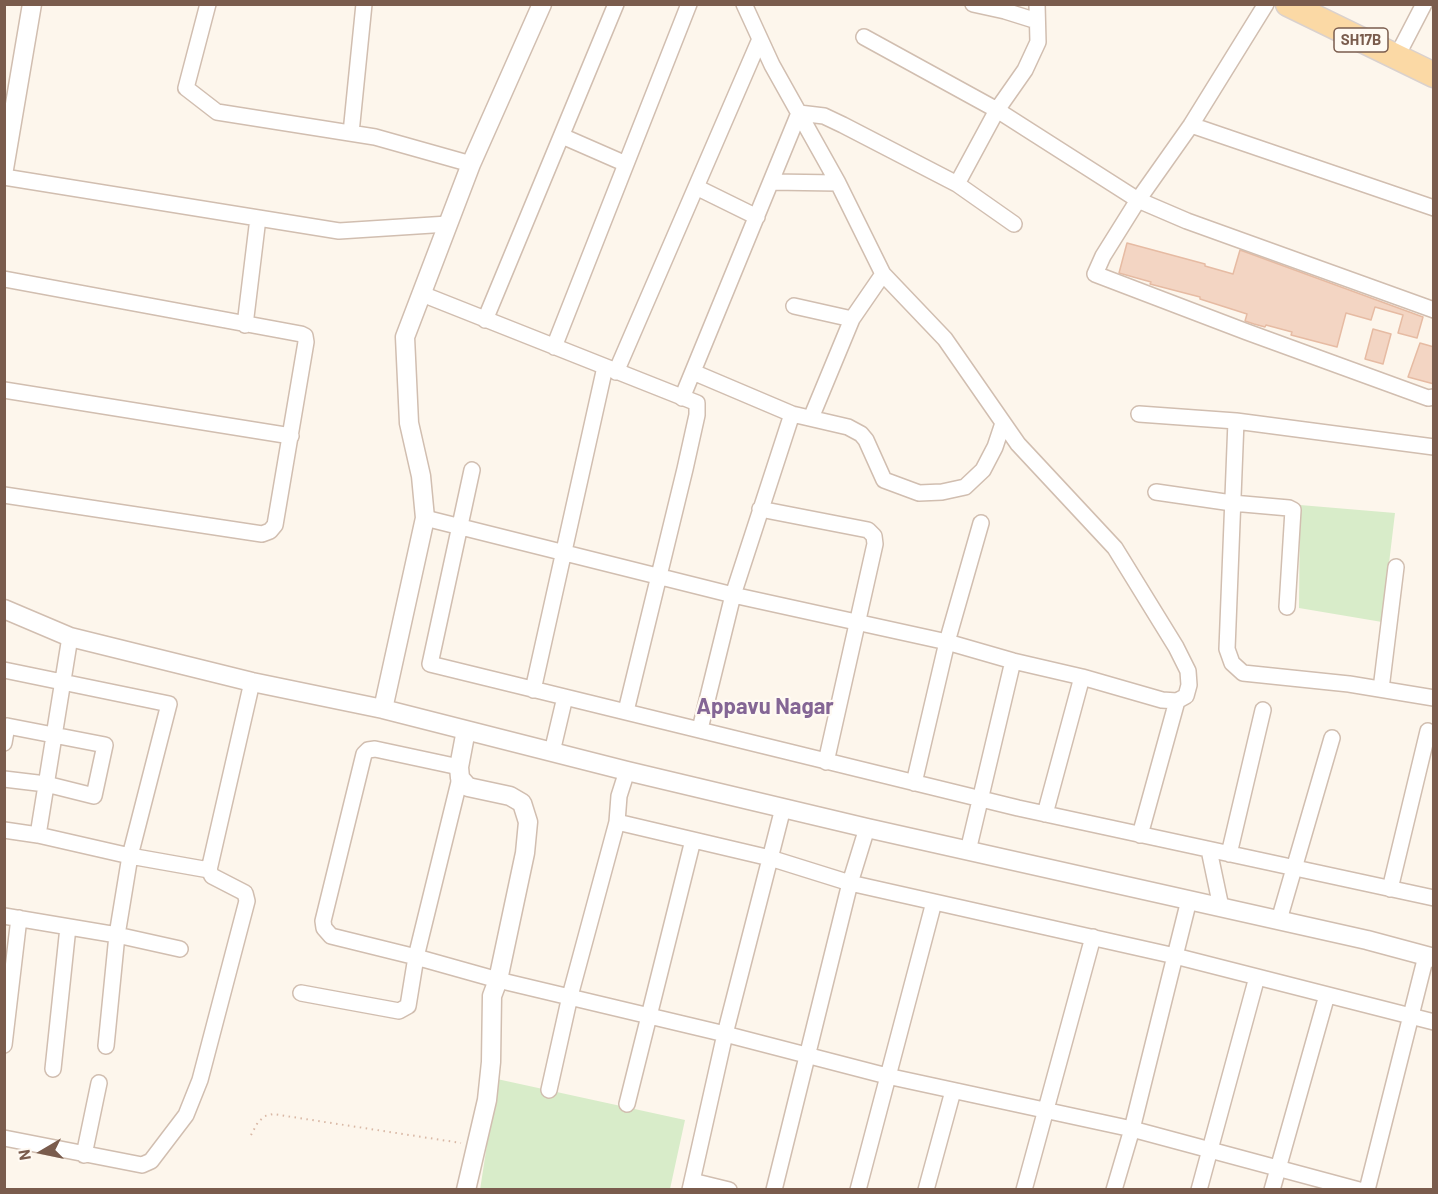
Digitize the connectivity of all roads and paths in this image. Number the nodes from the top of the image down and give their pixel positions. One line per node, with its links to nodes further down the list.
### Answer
1 (32, 4): 25 (street)
2 (208, 4): 21 (street)
3 (364, 4): 21 (street)
4 (542, 4): 23 (street)
5 (616, 4): 22 (street)
6 (689, 4): 24 (street)
7 (744, 4): 15 (street)
8 (973, 4): 13 (street)
9 (1037, 4): 13 (street)
10 (1266, 4): 20 (street)
11 (1424, 4): 16 (street)
12 (1302, 8): 16 (main road, SH17B)
13 (1037, 21): 18 (street)
14 (864, 37): 18 (street)
15 (760, 39): 19 (street); 30 (street)
16 (1396, 58): 17 (main road, SH17B)
17 (1434, 75)
18 (997, 110): 29 (street); 31 (street)
19 (799, 113): 27 (street); 28 (street); 29 (street)
20 (1191, 125): 31 (street); 32 (street)
21 (351, 133): 23 (street)
22 (562, 136): 24 (street); 42 (street)
23 (471, 164): 35 (street)
24 (626, 164): 45 (street)
25 (4, 168)
26 (4, 177): 34 (street)
27 (771, 182): 28 (street); 33 (street)
28 (838, 183): 37 (street)
29 (957, 184): 36 (street)
30 (696, 187): 33 (street); 46 (street)
31 (1138, 200): 41 (street); 49 (street)
32 (1434, 208)
33 (757, 217): 47 (street)
34 (258, 218): 35 (street); 44 (street)
35 (448, 224): 39 (street)
36 (1014, 224)
37 (883, 274): 43 (street); 55 (street)
38 (4, 279): 44 (street)
39 (422, 294): 42 (street); 63 (street)
40 (794, 306): 43 (street)
41 (1434, 310)
42 (485, 320): 45 (street)
43 (852, 320): 53 (street)
44 (245, 325): 56 (street)
45 (554, 347): 46 (street)
46 (610, 370): 50 (street); 66 (street)
47 (693, 372): 50 (street); 51 (street)
48 (4, 390): 56 (street)
49 (1434, 397)
50 (682, 398): 68 (street)
51 (792, 414): 53 (street); 62 (street)
52 (1139, 414): 54 (street)
53 (811, 418): 55 (street)
54 (1236, 421): 57 (street); 61 (street)
55 (1004, 423): 84 (street)
56 (291, 436): 60 (street)
57 (1434, 447)
58 (472, 470): 65 (street)
59 (1156, 492): 61 (street)
60 (4, 495)
61 (1232, 502): 70 (street); 80 (street)
62 (760, 509): 69 (street); 72 (street)
63 (425, 518): 65 (street); 85 (street)
64 (981, 523): 74 (street)
65 (461, 527): 66 (street); 81 (street)
66 (564, 552): 68 (street); 81 (street)
67 (1396, 567): 80 (street)
68 (660, 576): 69 (street); 87 (street)
69 (733, 595): 72 (street); 88 (street)
70 (1287, 607)
71 (4, 609): 73 (street)
72 (856, 621): 74 (street); 95 (street)
73 (70, 637): 78 (street); 79 (street)
74 (947, 642): 75 (street); 99 (street)
75 (1013, 661): 77 (street); 101 (street)
76 (4, 670): 78 (street)
77 (1082, 677): 84 (street); 103 (street)
78 (63, 682): 91 (street); 113 (street)
79 (252, 682): 85 (street); 116 (street)
80 (1382, 689): 83 (street)
81 (533, 690): 82 (street)
82 (565, 698): 87 (street); 94 (street)
83 (1434, 698)
84 (1177, 701): 108 (street)
85 (383, 710): 89 (street)
86 (1263, 710): 112 (street)
87 (626, 711): 88 (street)
88 (700, 729): 95 (street)
89 (466, 730): 94 (street); 97 (street)
90 (1428, 731): 118 (street)
91 (53, 734): 93 (street); 100 (street); 100 (street)
92 (1332, 738): 115 (street)
93 (4, 743)
94 (552, 752): 96 (street)
95 (826, 762): 99 (street)
96 (627, 771): 102 (street); 104 (street)
97 (460, 772): 130 (street); 130 (street); 133 (street)
98 (4, 779): 100 (street)
99 (914, 783): 101 (street)
100 (46, 784): 107 (street)
101 (980, 799): 103 (street); 111 (street)
102 (783, 808): 105 (street); 114 (street)
103 (1045, 814): 108 (street)
104 (616, 822): 109 (street); 136 (street)
105 (867, 828): 111 (street); 117 (street)
106 (4, 830): 107 (street)
107 (38, 835): 113 (street)
108 (1140, 835): 110 (street)
109 (693, 840): 114 (street); 137 (street)
110 (1209, 850): 112 (street); 122 (street)
111 (968, 851): 120 (street)
112 (1229, 854): 115 (street)
113 (130, 856): 116 (street); 126 (street)
114 (770, 858): 117 (street); 140 (street)
115 (1293, 868): 118 (street); 124 (street)
116 (209, 870): 156 (street)
117 (850, 883): 121 (street); 143 (street)
118 (1390, 889): 119 (street)
119 (1434, 898)
120 (1189, 900): 122 (street); 129 (street)
121 (934, 902): 127 (street); 145 (street)
122 (1221, 908): 124 (street)
123 (12, 917): 125 (street); 141 (street)
124 (1279, 920): 131 (street)
125 (68, 927): 126 (street); 144 (street)
126 (117, 935): 128 (street); 142 (street)
127 (1093, 937): 129 (street); 150 (street)
128 (180, 949)
129 (1175, 956): 132 (street); 151 (street)
130 (416, 957): 133 (street); 134 (street)
131 (1430, 957): 138 (street)
132 (1257, 977): 135 (street); 155 (street)
133 (498, 980): 136 (street); 154 (street)
134 (301, 993)
135 (1327, 995): 138 (street); 157 (street)
136 (570, 996): 137 (street); 147 (street)
137 (649, 1017): 140 (street); 149 (street)
138 (1412, 1018): 139 (street); 169 (street)
139 (1434, 1022)
140 (725, 1034): 143 (street); 158 (street)
141 (4, 1045)
142 (106, 1046)
143 (808, 1055): 145 (street); 161 (street)
144 (53, 1069)
145 (887, 1076): 148 (street); 162 (street)
146 (99, 1083): 156 (street)
147 (549, 1090)
148 (953, 1091): 150 (street); 163 (street)
149 (627, 1104)
150 (1044, 1111): 151 (street); 164 (street)
151 (1132, 1129): 155 (street); 165 (street)
152 (251, 1136): 154 (path)
153 (4, 1138): 156 (street)
154 (476, 1145): 159 (street)
155 (1211, 1150): 157 (street); 166 (street)
156 (84, 1155)
157 (1278, 1168): 167 (street); 168 (street)
158 (691, 1185): 160 (street)
159 (466, 1190)
160 (729, 1190)
161 (774, 1190)
162 (858, 1190)
163 (926, 1190)
164 (1024, 1190)
165 (1114, 1190)
166 (1199, 1190)
167 (1272, 1190)
168 (1359, 1190)
169 (1367, 1190)

